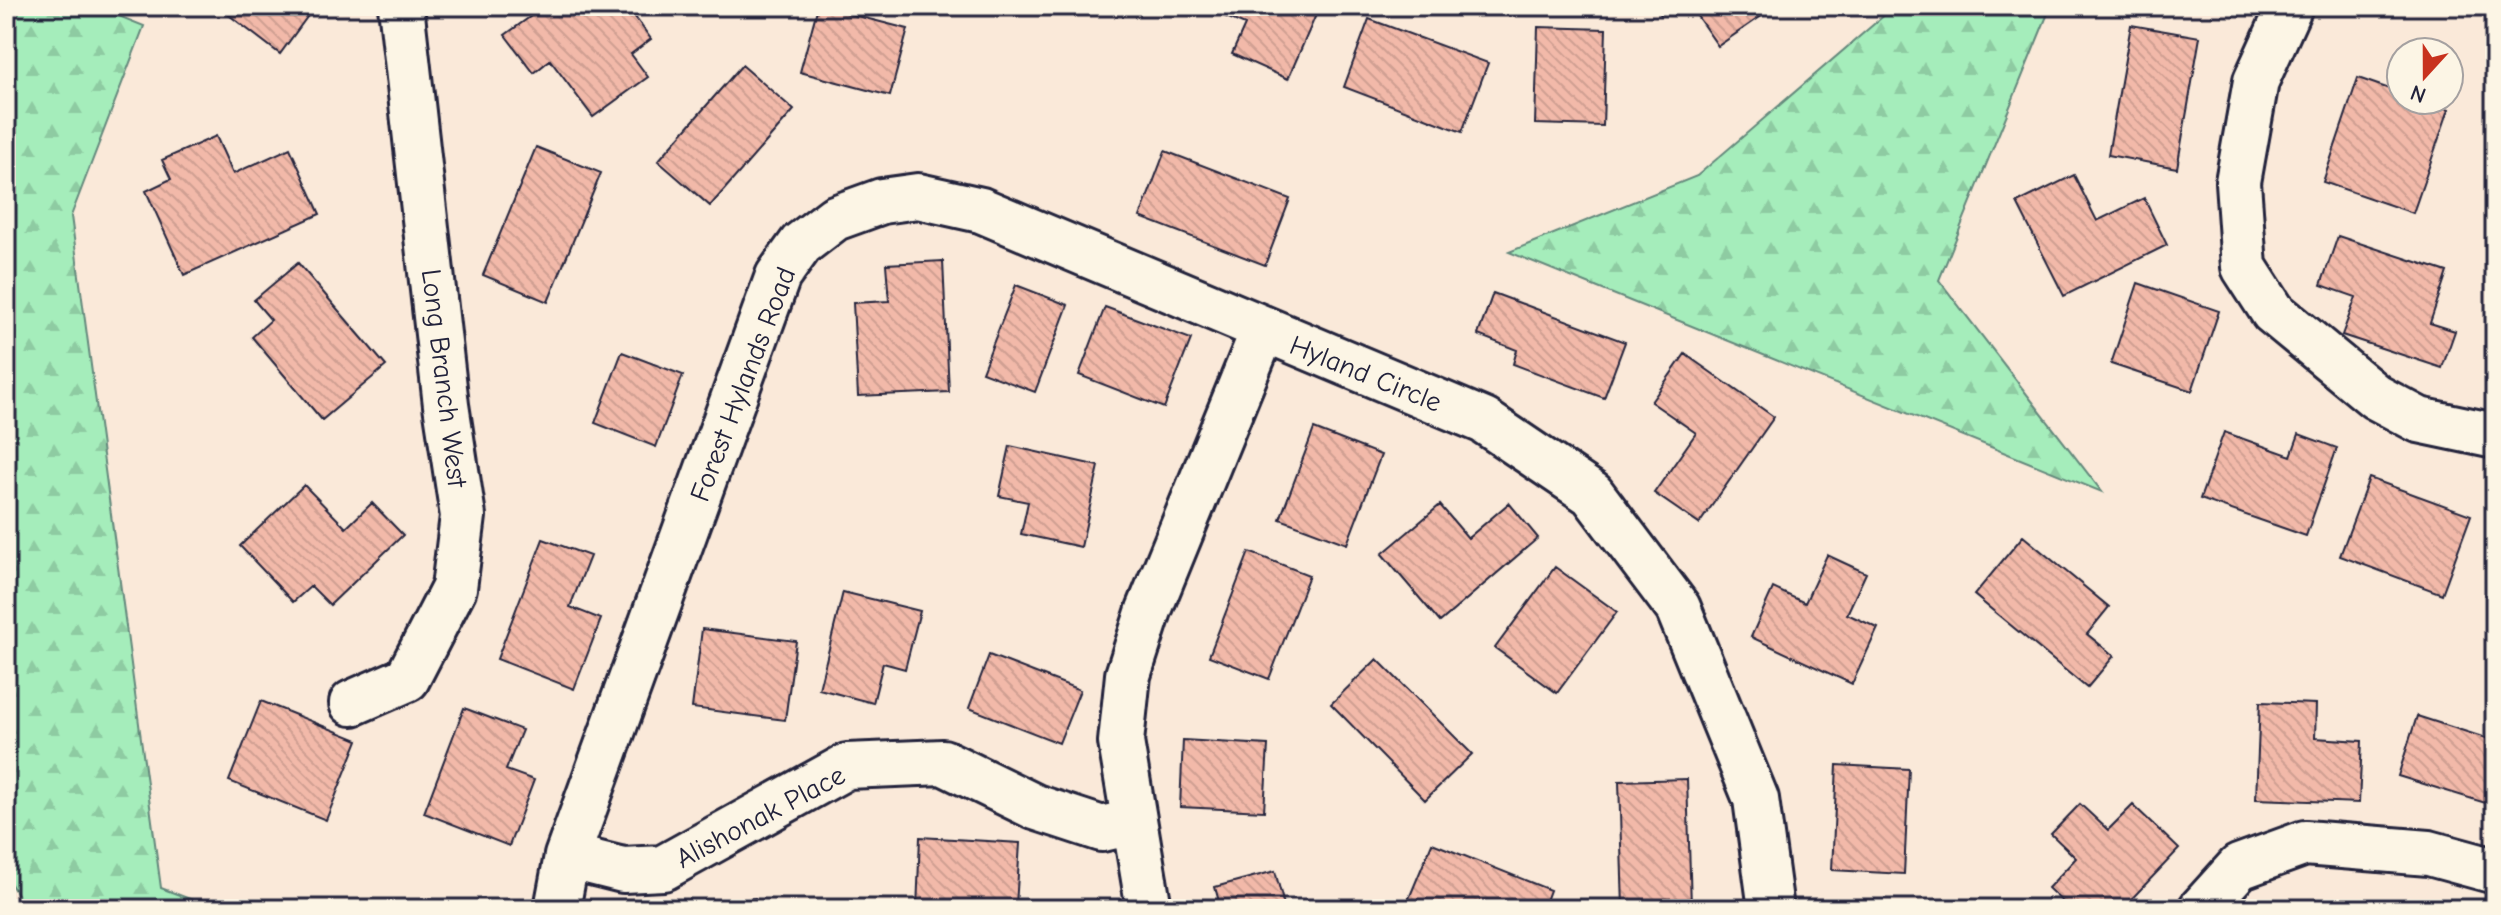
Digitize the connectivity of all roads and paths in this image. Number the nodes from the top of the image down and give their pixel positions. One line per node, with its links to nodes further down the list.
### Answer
1 (401, 6): 5 (street, Long Branch West)
2 (2290, 6): 4 (street)
3 (1263, 331): 6 (street, Hyland Circle); 7 (street, Forest Hylands Road); 11 (street, Hyland Circle)
4 (2495, 436)
5 (352, 703)
6 (1132, 822): 7 (street, Alishonak Place); 10 (street, Hyland Circle)
7 (567, 856): 9 (street, Forest Hylands Road)
8 (2495, 871): 12 (street)
9 (557, 909)
10 (1149, 909)
11 (1771, 909)
12 (2201, 909)

